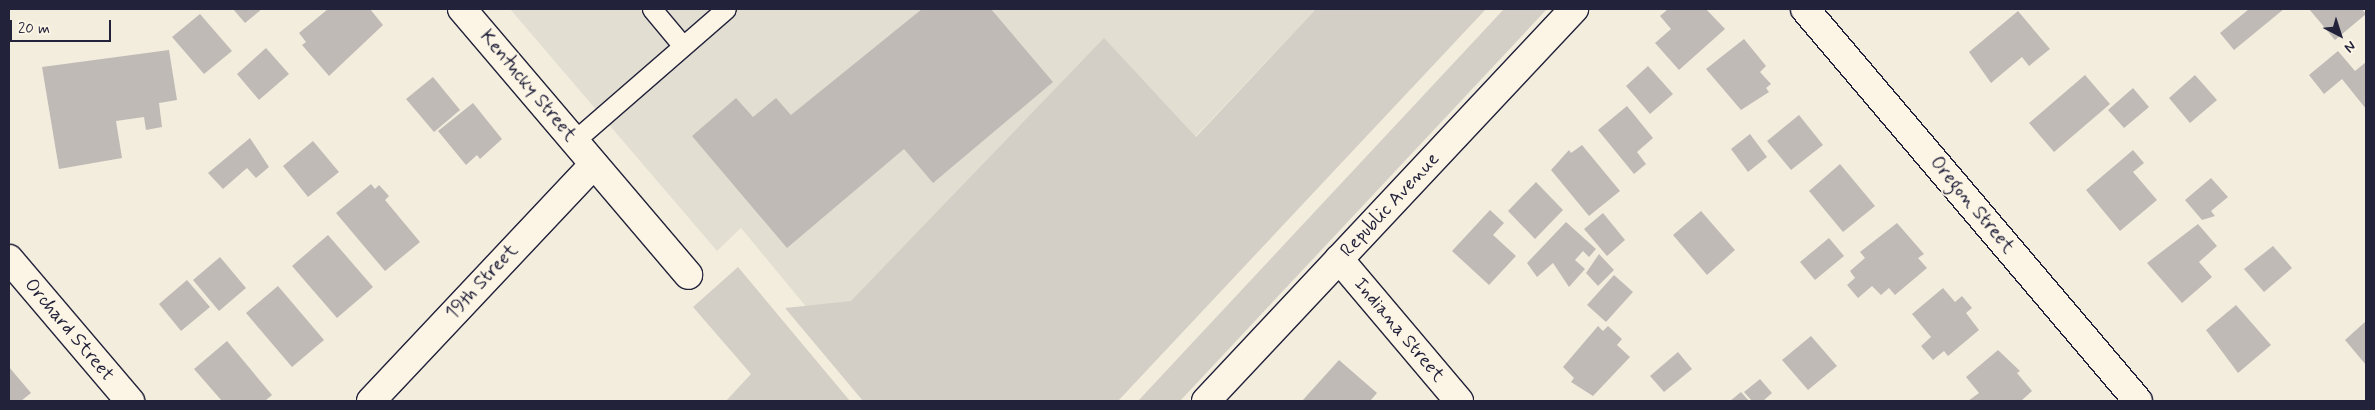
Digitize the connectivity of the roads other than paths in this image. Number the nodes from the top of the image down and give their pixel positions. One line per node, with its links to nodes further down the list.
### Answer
1 (462, 9): 7 (street, Kentucky Street)
2 (652, 9): 6 (lane)
3 (726, 9): 6 (lane)
4 (1574, 9): 10 (street, Republic Avenue)
5 (1805, 9): 16 (street, Oregon Street)
6 (683, 46): 7 (lane)
7 (574, 141): 8 (street, Kentucky Street)
8 (594, 164): 11 (street, Kentucky Street); 13 (street, 19th Street)
9 (9, 259): 12 (street, Orchard Street)
10 (1339, 259): 14 (street, Republic Avenue); 15 (street, Indiana Street)
11 (688, 275)
12 (130, 401)
13 (371, 401)
14 (1206, 401)
15 (1459, 401)
16 (2138, 401)

